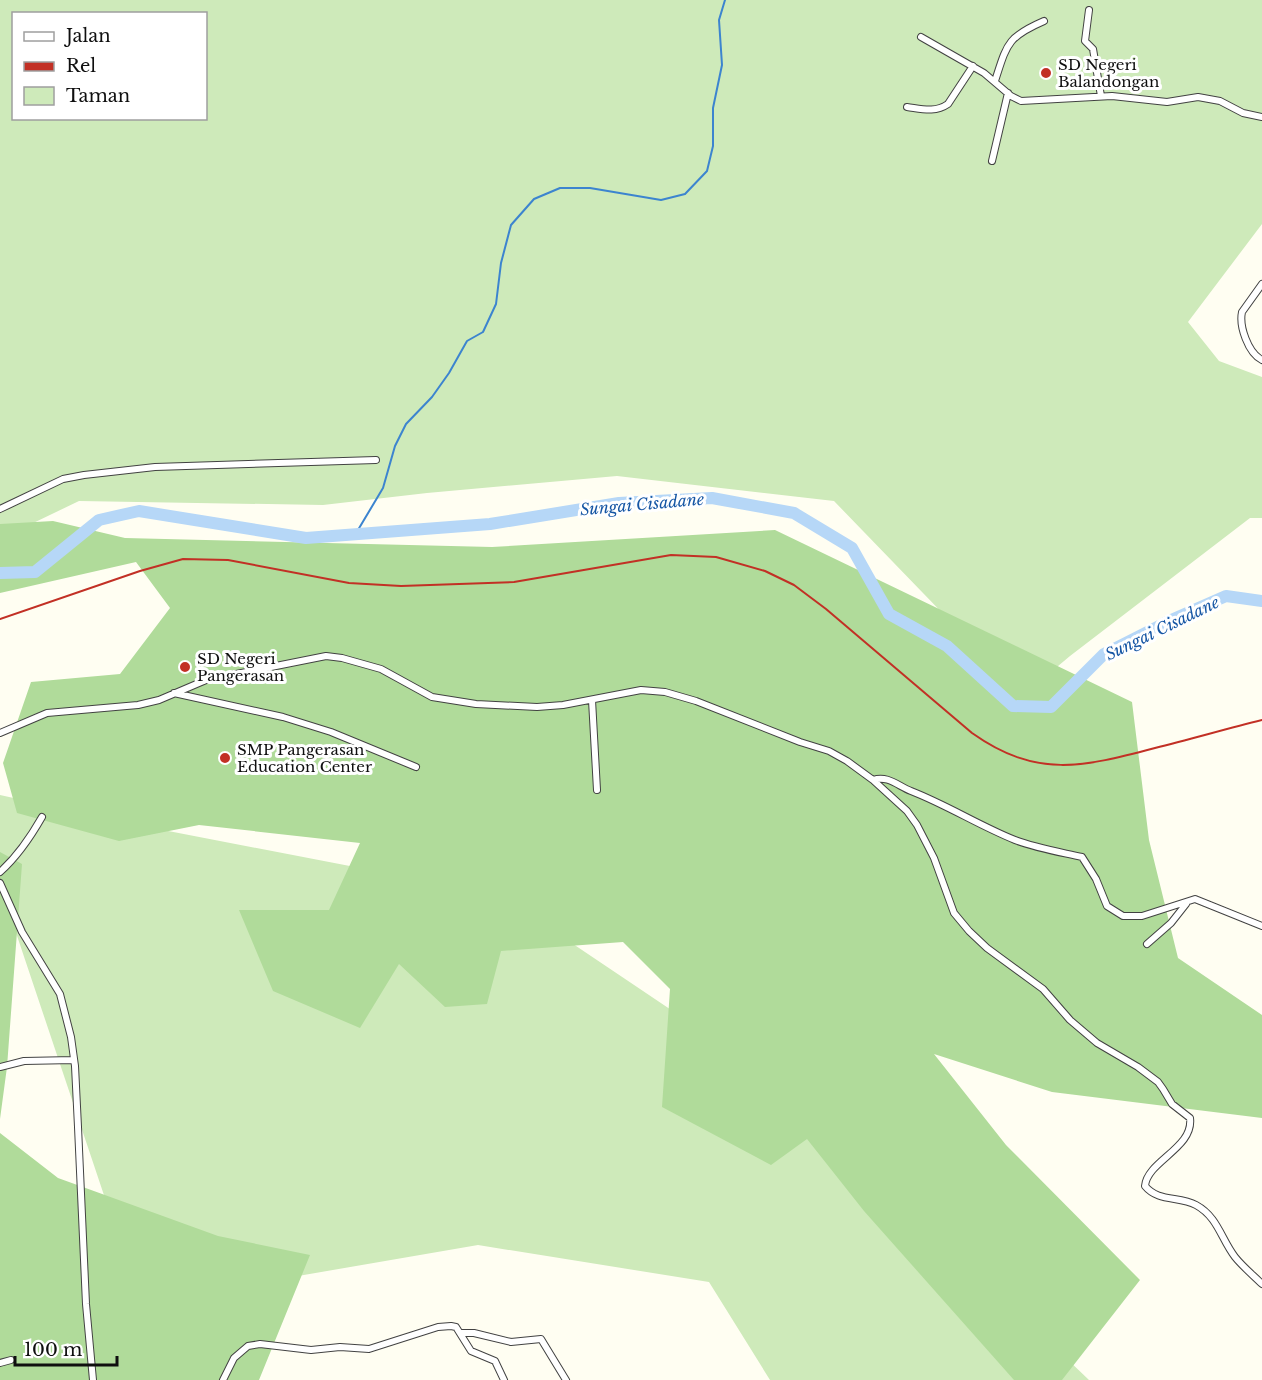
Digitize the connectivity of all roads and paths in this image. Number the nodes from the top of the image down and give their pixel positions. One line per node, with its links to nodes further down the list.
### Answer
1 (1089, 10): 7 (street)
2 (1044, 21): 5 (street)
3 (921, 37): 4 (street)
4 (973, 66): 5 (street); 8 (street)
5 (995, 81): 6 (street)
6 (1008, 93): 7 (street); 10 (street)
7 (1101, 96): 9 (street)
8 (907, 106)
9 (1262, 117)
10 (992, 161)
11 (1261, 286): 12 (street)
12 (1262, 360)
13 (376, 460): 14 (street)
14 (0, 509)
15 (173, 693): 16 (street); 17 (street); 18 (street)
16 (592, 700): 19 (street); 20 (street)
17 (0, 733)
18 (416, 767)
19 (873, 780): 24 (street); 29 (street)
20 (597, 790)
21 (42, 817): 22 (street)
22 (0, 872)
23 (0, 883): 27 (street)
24 (1187, 903): 25 (street); 26 (street)
25 (1262, 926)
26 (1147, 944)
27 (74, 1060): 28 (street); 33 (street)
28 (0, 1067)
29 (1262, 1284)
30 (460, 1333): 34 (street); 35 (street); 36 (street)
31 (11, 1360): 32 (street)
32 (0, 1363)
33 (93, 1380)
34 (223, 1380)
35 (504, 1380)
36 (566, 1380)

